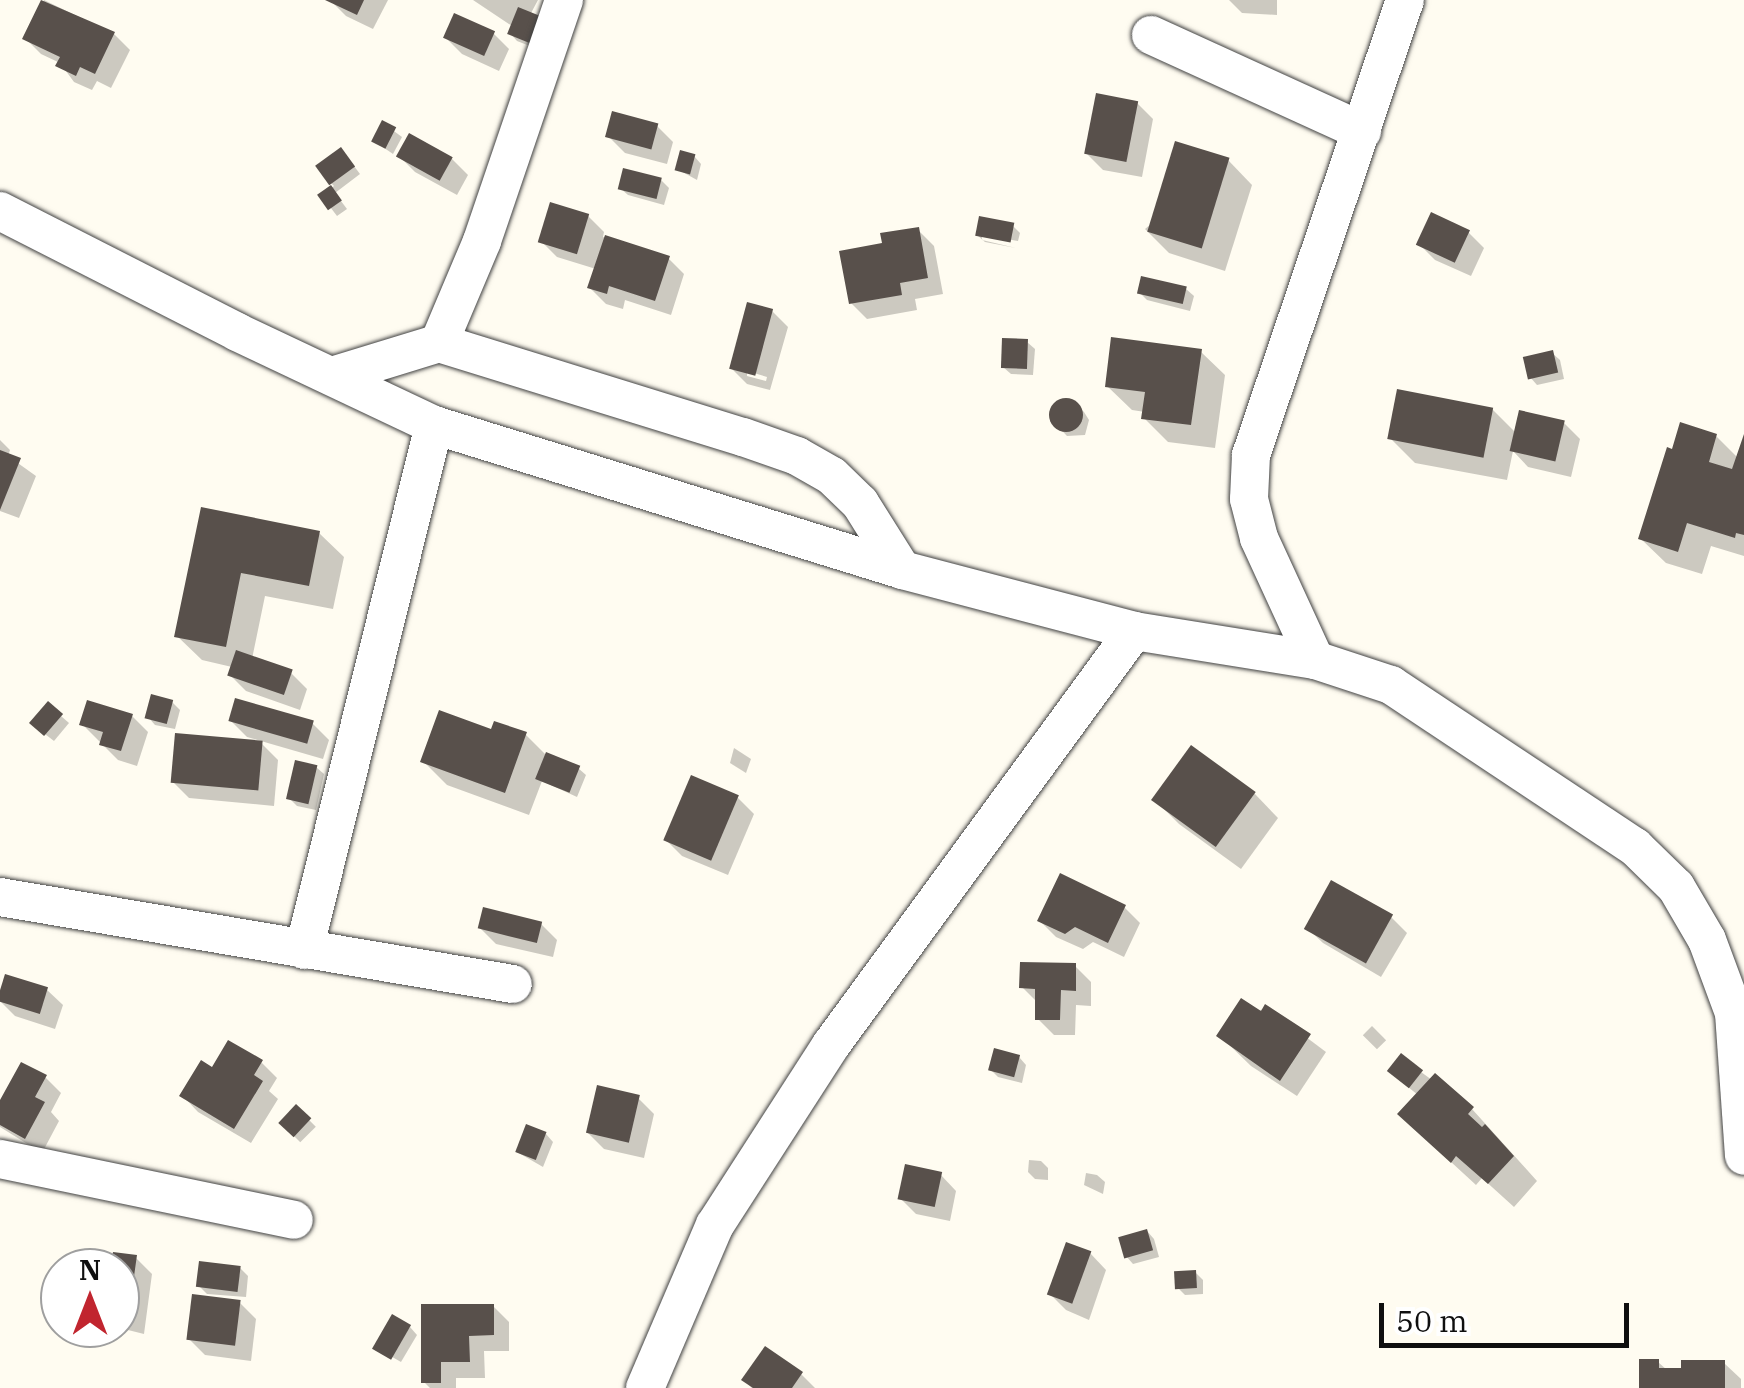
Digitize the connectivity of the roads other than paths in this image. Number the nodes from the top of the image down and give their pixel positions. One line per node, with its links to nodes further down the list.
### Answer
1 (564, 0): 6 (street)
2 (1405, 0): 4 (street)
3 (1151, 36): 4 (street)
4 (1362, 131): 11 (street)
5 (0, 211): 7 (street)
6 (440, 343): 7 (street); 9 (street)
7 (332, 376): 8 (street)
8 (434, 426): 9 (street); 13 (street)
9 (902, 570): 10 (street)
10 (1134, 631): 11 (street); 18 (street)
11 (1314, 660): 15 (street)
12 (0, 897): 13 (street)
13 (304, 950): 14 (street)
14 (514, 984)
15 (1744, 1156)
16 (0, 1159): 17 (street)
17 (294, 1220)
18 (645, 1388)

